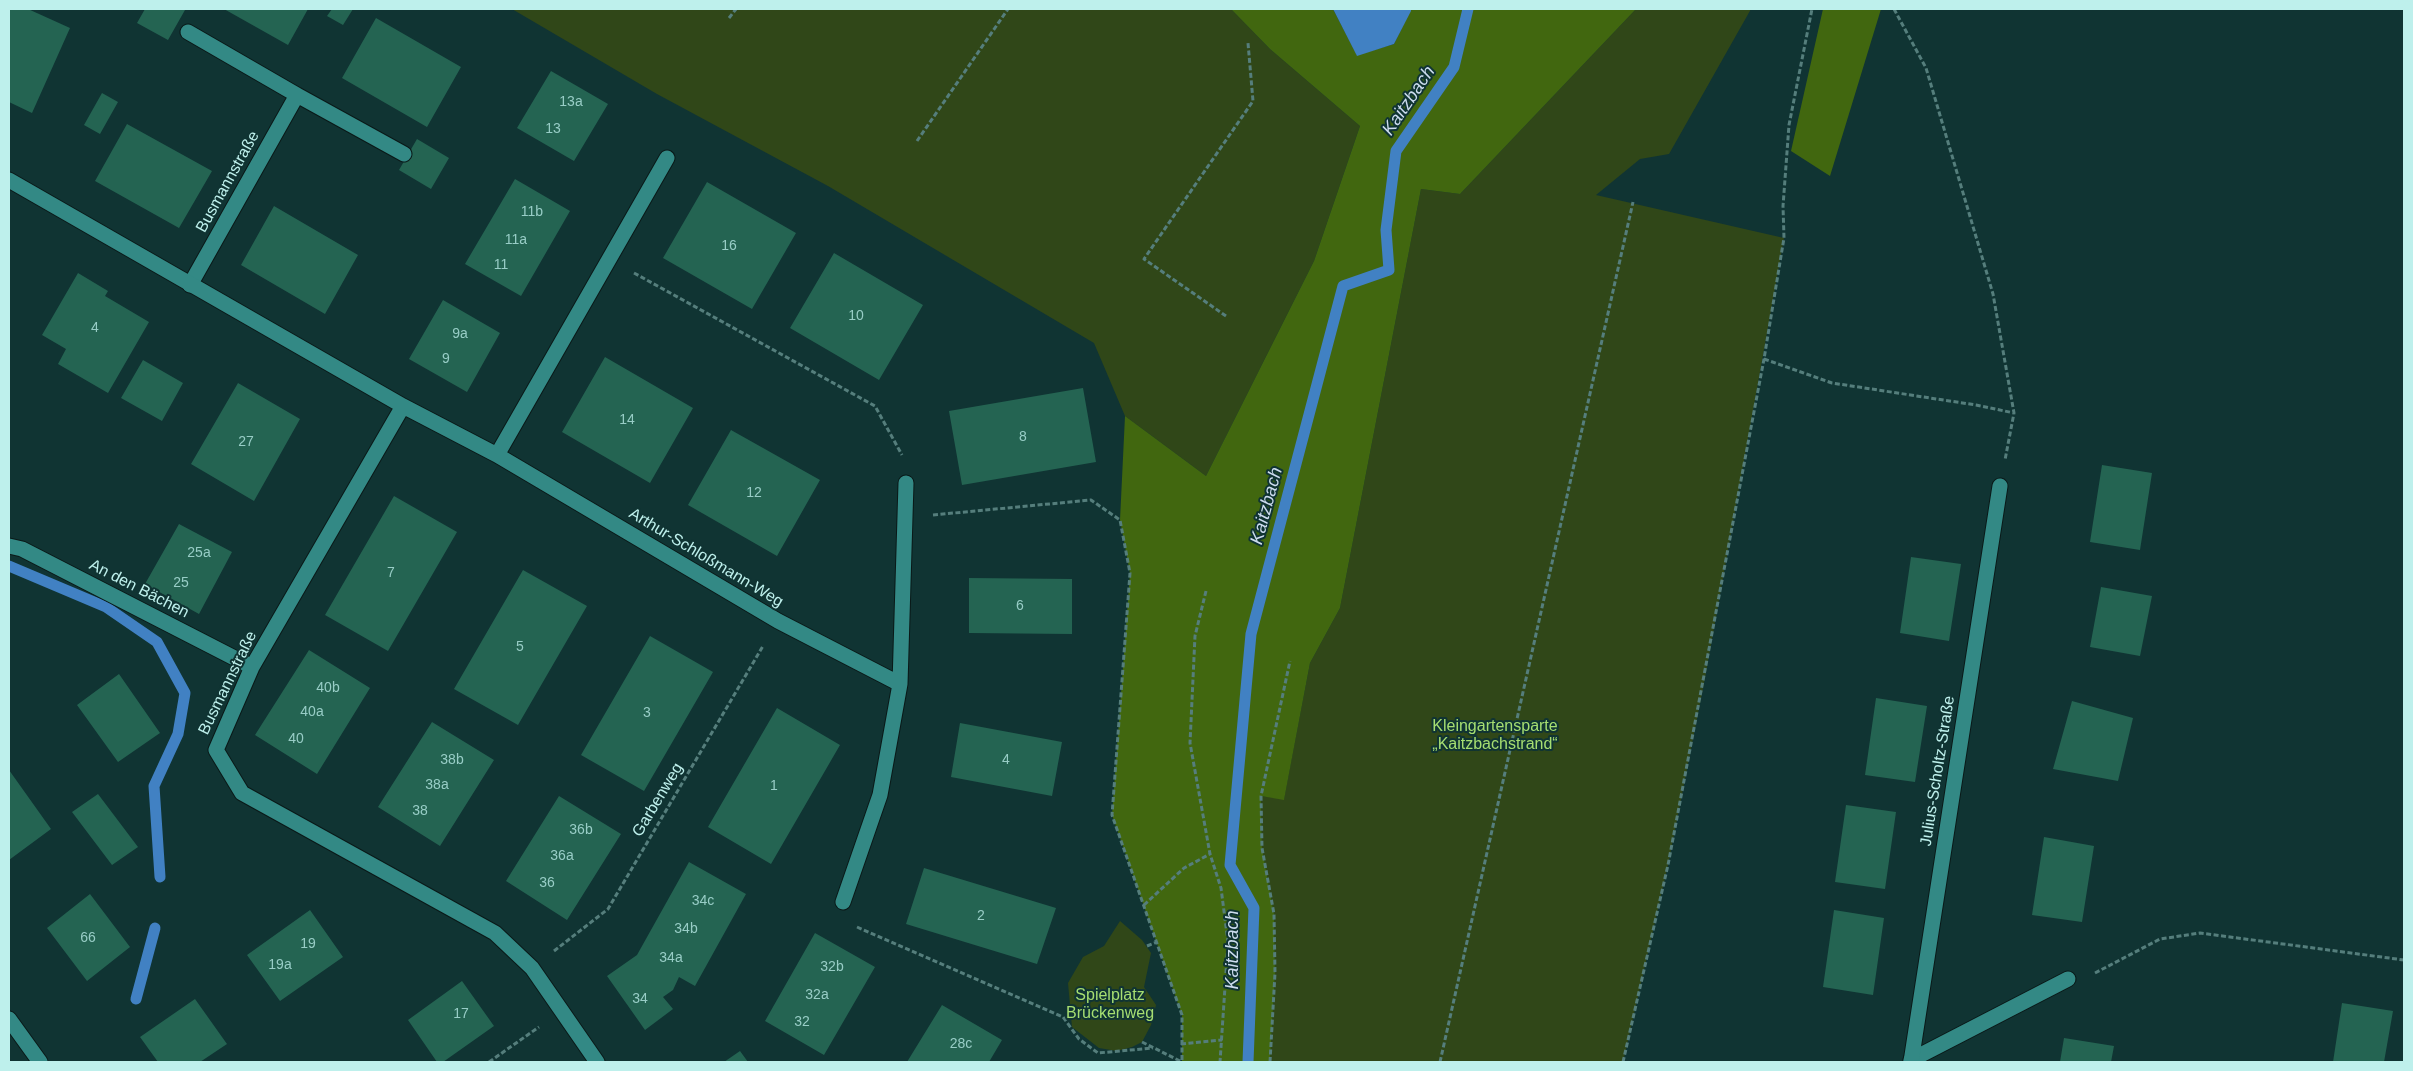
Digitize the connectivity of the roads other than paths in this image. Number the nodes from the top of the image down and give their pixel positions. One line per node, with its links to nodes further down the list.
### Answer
1 (188, 32): 2 (street)
2 (297, 95): 3 (street); 6 (street, Busmannstraße)
3 (404, 154)
4 (667, 158): 8 (street)
5 (9, 180): 6 (street)
6 (190, 286): 7 (street)
7 (403, 406): 8 (street, Arthur-Schloßmann-Weg); 12 (street, Busmannstraße)
8 (497, 455): 13 (street, Arthur-Schloßmann-Weg)
9 (906, 483): 13 (street)
10 (2000, 486): 17 (street, Julius-Scholtz-Straße)
11 (16, 547): 12 (street, An den Bächen)
12 (252, 667): 19 (street, Busmannstraße)
13 (900, 684): 14 (street)
14 (843, 902)
15 (2068, 979): 17 (street)
16 (9, 1019): 18 (street)
17 (1911, 1061)
18 (40, 1062)
19 (598, 1062)

